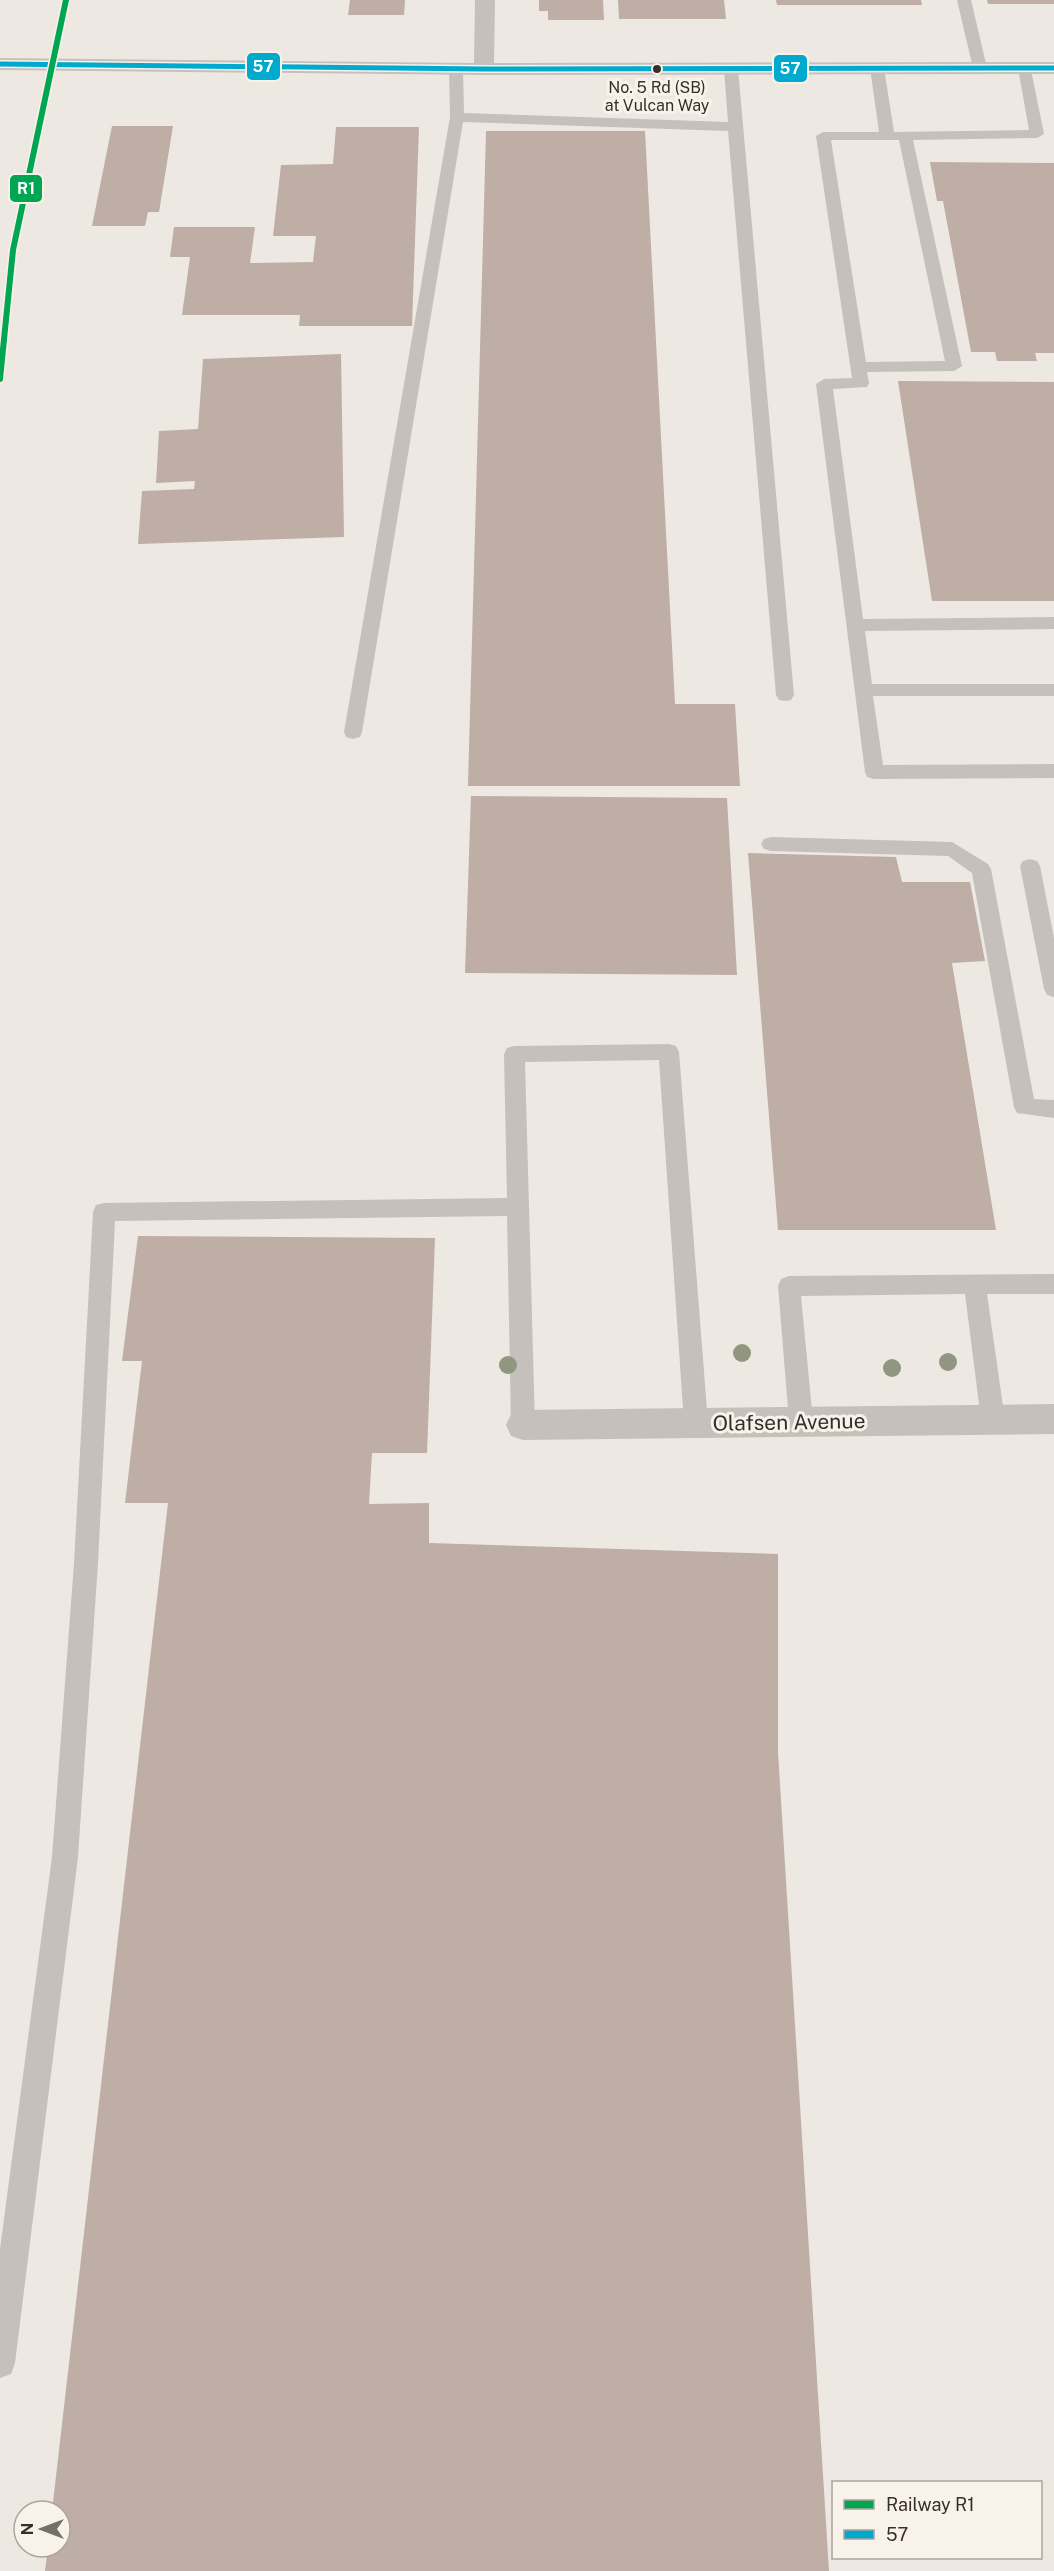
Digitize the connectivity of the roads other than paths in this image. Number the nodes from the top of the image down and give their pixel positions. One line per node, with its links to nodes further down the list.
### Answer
1 (485, 0): 9 (street)
2 (964, 0): 5 (lane)
3 (0, 64): 8 (street)
4 (878, 68): 5 (street); 10 (street); 13 (lane)
5 (980, 68): 6 (street)
6 (1025, 68): 7 (street); 14 (lane)
7 (1054, 68)
8 (456, 69): 9 (street); 11 (lane)
9 (484, 69): 10 (street)
10 (731, 69): 12 (lane)
11 (457, 117): 12 (lane); 21 (lane)
12 (735, 127): 20 (lane)
13 (887, 136): 14 (lane); 15 (lane)
14 (904, 136): 15 (lane)
15 (858, 367): 17 (lane)
16 (1054, 623): 17 (lane)
17 (855, 625): 18 (lane)
18 (863, 690): 19 (lane); 22 (lane)
19 (1054, 690)
20 (785, 696)
21 (353, 732)
22 (1054, 771)
23 (771, 844): 26 (lane)
24 (1030, 866): 25 (lane)
25 (1054, 989)
26 (1054, 1109)
27 (517, 1207): 33 (lane); 34 (lane); 35 (lane)
28 (1054, 1284): 29 (lane)
29 (975, 1285): 31 (lane); 32 (lane)
30 (1054, 1419): 31 (street, Olafsen Avenue)
31 (993, 1420): 32 (street, Olafsen Avenue)
32 (801, 1421): 33 (street, Olafsen Avenue)
33 (696, 1422): 34 (street, Olafsen Avenue)
34 (523, 1425)
35 (0, 2363)

